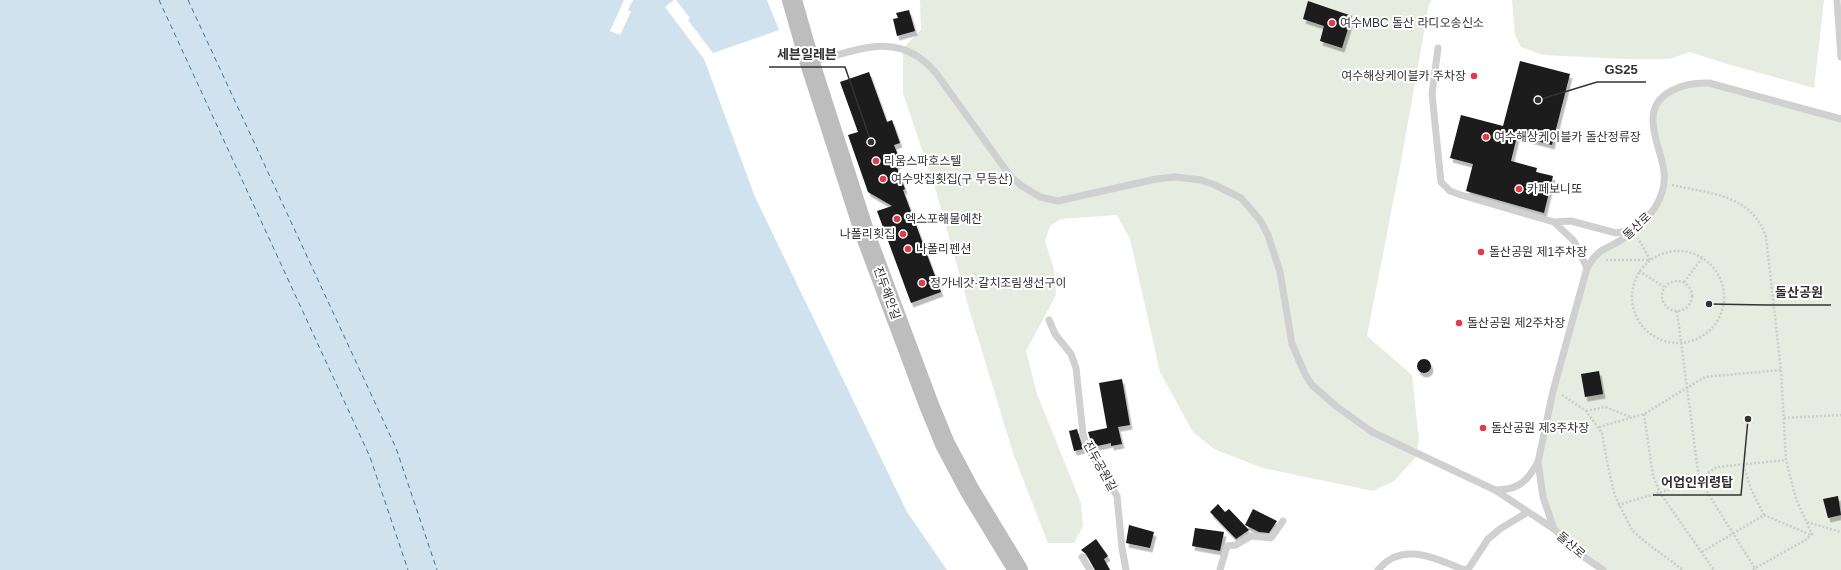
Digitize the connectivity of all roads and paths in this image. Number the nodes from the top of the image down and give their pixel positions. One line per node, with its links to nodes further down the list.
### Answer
1 (792, 0): 5 (street, 진두해안길)
2 (1837, 0): 4 (lane)
3 (1438, 48): 8 (lane)
4 (1841, 57)
5 (810, 63): 33 (lane); 47 (street, 진두해안길)
6 (1841, 119): 7 (lane, 돌산로)
7 (1665, 183): 9 (lane, 돌산로); 20 (path)
8 (1554, 222): 9 (lane); 13 (lane)
9 (1633, 230): 11 (path); 12 (lane, 돌산로)
10 (1702, 258): 11 (path); 15 (path); 19 (path)
11 (1650, 260): 12 (path); 14 (path)
12 (1591, 261): 13 (lane, 돌산로)
13 (1587, 268): 22 (lane, 돌산로)
14 (1640, 271): 16 (path); 19 (path)
15 (1684, 282): 16 (path); 17 (path)
16 (1664, 287): 17 (path)
17 (1677, 311): 19 (path)
18 (1049, 320): 49 (lane, 진두공원길)
19 (1682, 343): 21 (path)
20 (1781, 370): 21 (path); 27 (path)
21 (1687, 389): 24 (path); 32 (path)
22 (1553, 391): 23 (path); 30 (lane, 돌산로)
23 (1586, 411): 26 (path); 28 (path)
24 (1644, 414): 26 (path); 34 (path)
25 (1841, 415): 27 (path)
26 (1632, 417): 28 (path)
27 (1784, 418): 29 (path)
28 (1599, 427): 35 (path)
29 (1786, 460): 31 (path); 39 (path)
30 (1538, 462): 33 (lane); 40 (lane, 돌산로)
31 (1743, 464): 32 (path); 37 (path)
32 (1699, 479): 34 (path); 42 (path)
33 (1495, 490): 36 (lane)
34 (1660, 493): 35 (path); 44 (path)
35 (1618, 505): 53 (path)
36 (1528, 512): 40 (lane); 51 (lane)
37 (1764, 515): 42 (path); 43 (path)
38 (1282, 521): 50 (lane)
39 (1807, 522): 41 (path); 43 (path)
40 (1554, 529): 52 (lane, 돌산로)
41 (1841, 532)
42 (1733, 534): 44 (path); 46 (path)
43 (1811, 535): 46 (path)
44 (1702, 552): 54 (path)
45 (1082, 557): 48 (lane)
46 (1756, 569): 55 (path)
47 (1018, 570)
48 (1090, 570)
49 (1126, 570)
50 (1220, 570)
51 (1378, 570)
52 (1603, 570)
53 (1683, 570)
54 (1714, 570)
55 (1752, 570)

